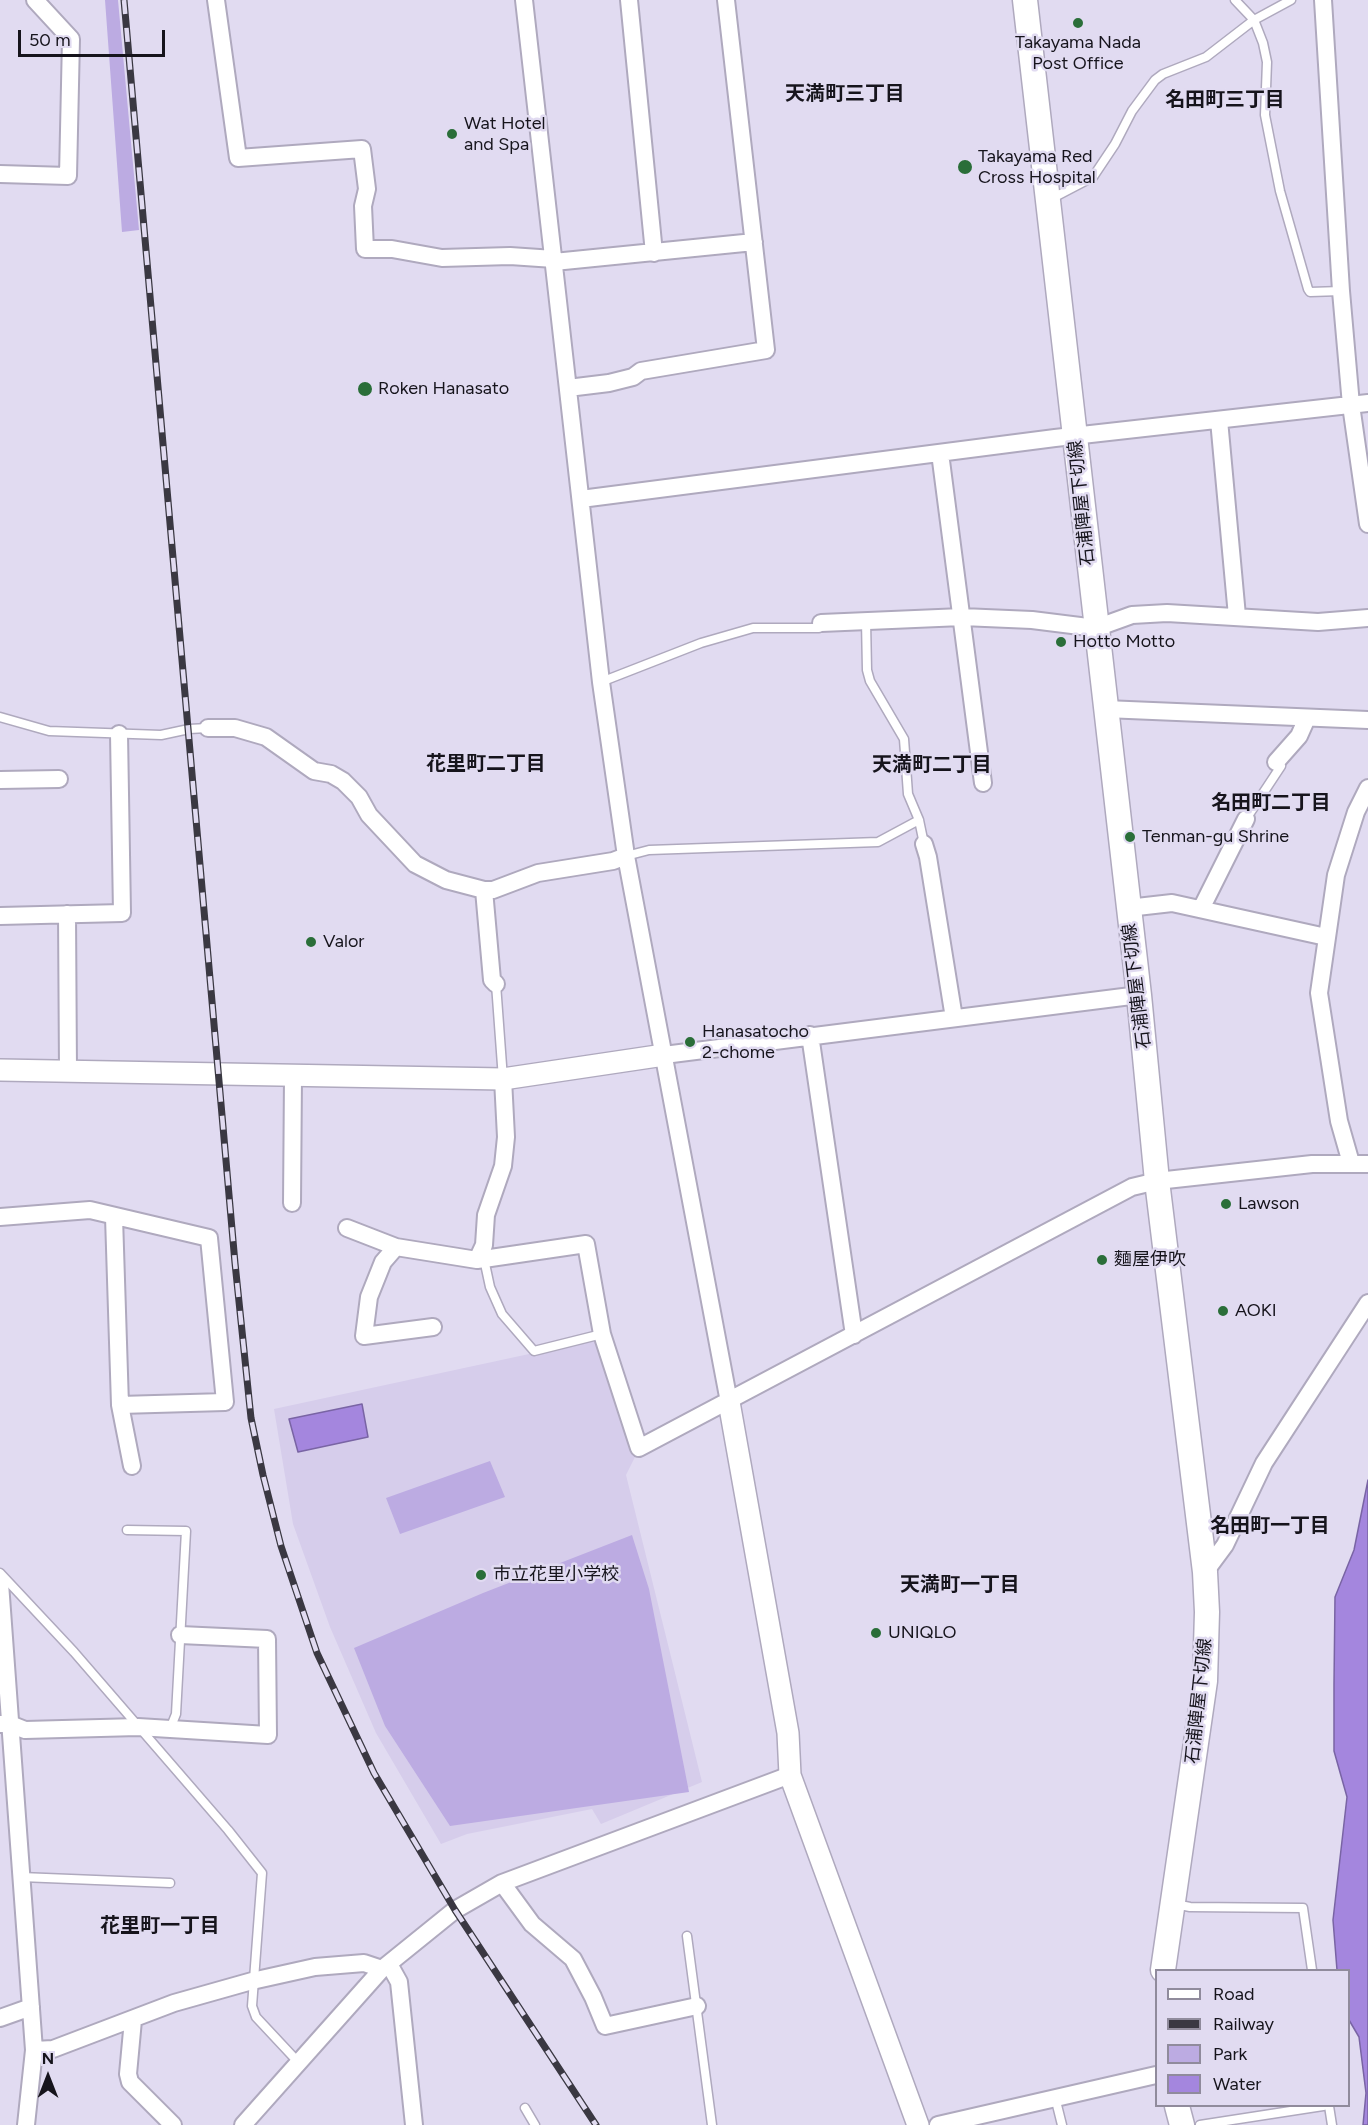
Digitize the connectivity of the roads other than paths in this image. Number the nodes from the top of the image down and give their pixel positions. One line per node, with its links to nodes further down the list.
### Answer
1 (216, 0): 15 (street)
2 (524, 0): 15 (street)
3 (629, 0): 14 (street)
4 (726, 0): 13 (street)
5 (1025, 0): 12 (main road, 石浦陣屋下切線)
6 (1235, 0): 10 (lane)
7 (1291, 0): 10 (lane)
8 (1323, 0): 16 (street)
9 (36, 1): 11 (street)
10 (1254, 20): 12 (lane); 16 (lane)
11 (0, 174)
12 (1048, 200): 20 (main road, 石浦陣屋下切線)
13 (754, 242): 14 (street); 17 (street)
14 (654, 253): 15 (street)
15 (554, 261): 17 (street)
16 (1341, 291): 18 (street)
17 (568, 388): 22 (street)
18 (1360, 404): 19 (street); 23 (street)
19 (1219, 420): 20 (street); 24 (street)
20 (1075, 436): 21 (street); 29 (main road, 石浦陣屋下切線)
21 (940, 453): 22 (street); 25 (street)
22 (581, 499): 30 (street)
23 (1368, 524)
24 (1237, 616): 26 (street); 29 (street)
25 (962, 617): 27 (street); 29 (street); 40 (street)
26 (1368, 618)
27 (866, 621): 28 (street); 43 (lane)
28 (821, 623): 30 (lane)
29 (1096, 628): 31 (main road, 石浦陣屋下切線)
30 (601, 682): 45 (street)
31 (1105, 709): 33 (street); 47 (main road, 石浦陣屋下切線)
32 (0, 717): 36 (lane)
33 (1307, 718): 34 (street); 37 (street)
34 (1368, 720)
35 (208, 728): 36 (lane); 46 (street)
36 (119, 734): 49 (street)
37 (1276, 762): 42 (lane)
38 (60, 779): 39 (street)
39 (0, 780)
40 (983, 783)
41 (1368, 788): 51 (street)
42 (1246, 819): 48 (street)
43 (919, 820): 44 (lane); 45 (lane)
44 (924, 844): 54 (street)
45 (626, 856): 46 (street); 56 (street)
46 (484, 891): 52 (street)
47 (1128, 908): 48 (street); 53 (main road, 石浦陣屋下切線)
48 (1201, 909): 51 (street)
49 (67, 914): 50 (street); 58 (street)
50 (0, 916)
51 (1326, 937): 61 (street)
52 (496, 984): 60 (lane)
53 (1139, 995): 54 (street); 62 (main road, 石浦陣屋下切線)
54 (954, 1018): 55 (street)
55 (810, 1035): 56 (street); 72 (street)
56 (664, 1055): 60 (street); 73 (street)
57 (0, 1070): 58 (street)
58 (69, 1071): 59 (street)
59 (293, 1077): 60 (street); 63 (street)
60 (503, 1079): 68 (street)
61 (1360, 1164): 62 (street)
62 (1157, 1181): 72 (street); 77 (main road, 石浦陣屋下切線)
63 (292, 1203)
64 (114, 1216): 65 (street); 74 (street); 74 (street)
65 (0, 1217)
66 (347, 1228): 67 (street)
67 (396, 1247): 68 (street); 70 (street)
68 (481, 1260): 71 (lane); 71 (street)
69 (1368, 1303): 77 (street)
70 (434, 1327)
71 (602, 1334): 73 (street)
72 (854, 1335): 73 (street)
73 (729, 1402): 84 (street)
74 (120, 1405): 75 (street)
75 (132, 1466)
76 (127, 1530): 80 (lane)
77 (1205, 1572): 88 (main road, 石浦陣屋下切線)
78 (0, 1573): 82 (lane)
79 (0, 1583): 81 (street)
80 (180, 1635): 83 (lane); 83 (street)
81 (5, 1724): 82 (street); 85 (street)
82 (138, 1727): 83 (street); 93 (lane)
83 (170, 1729)
84 (790, 1775): 87 (street); 112 (street)
85 (21, 1877): 86 (lane); 95 (street)
86 (170, 1883)
87 (502, 1883): 90 (street); 94 (street)
88 (1171, 1904): 91 (main road, 石浦陣屋下切線); 92 (lane)
89 (687, 1936): 94 (lane)
90 (386, 1966): 93 (street); 99 (street); 109 (street)
91 (1163, 1969)
92 (1312, 1969)
93 (252, 1981): 97 (street); 99 (lane)
94 (697, 2006): 111 (lane)
95 (31, 2007): 96 (street); 98 (street)
96 (0, 2018)
97 (133, 2020): 98 (street); 107 (street)
98 (34, 2050): 106 (street)
99 (299, 2063): 108 (street)
100 (1155, 2074): 101 (street)
101 (1055, 2097): 113 (street); 114 (lane)
102 (1178, 2107): 115 (main road)
103 (1317, 2107): 116 (lane)
104 (1329, 2107): 117 (lane)
105 (525, 2108): 110 (lane)
106 (26, 2125)
107 (173, 2125)
108 (243, 2125)
109 (414, 2125)
110 (535, 2125)
111 (711, 2125)
112 (918, 2125)
113 (938, 2125)
114 (1062, 2125)
115 (1182, 2125)
116 (1200, 2125)
117 (1332, 2125)

